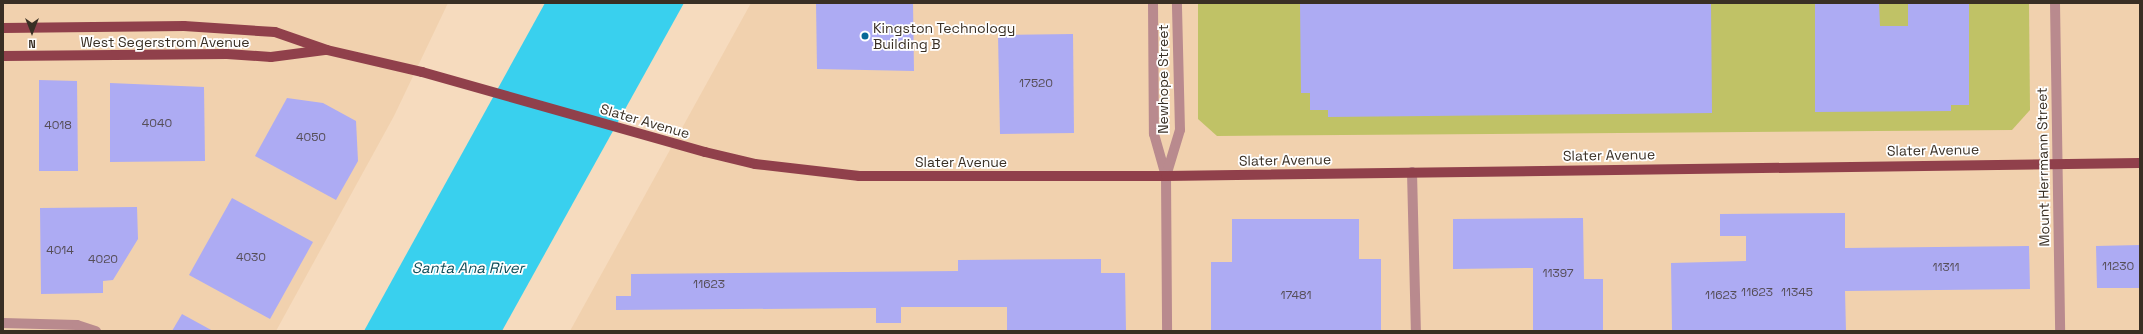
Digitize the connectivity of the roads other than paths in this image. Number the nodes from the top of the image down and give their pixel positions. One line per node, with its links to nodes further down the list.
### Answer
1 (1153, 3): 11 (street, Newhope Street)
2 (1177, 3): 11 (street, Newhope Street)
3 (2055, 3): 8 (street, Mount Herrmann Street)
4 (3, 28): 5 (main road, West Segerstrom Avenue)
5 (327, 50): 6 (main road, West Segerstrom Avenue); 7 (main road, West Segerstrom Avenue)
6 (3, 56)
7 (443, 78): 11 (main road, Slater Avenue)
8 (2057, 163): 9 (main road, Slater Avenue); 10 (main road, Slater Avenue); 16 (street, Mount Herrmann Street)
9 (2140, 163)
10 (1412, 172): 11 (main road, Slater Avenue); 15 (street)
11 (1166, 176): 14 (street, Newhope Street)
12 (3, 323): 13 (street)
13 (96, 331)
14 (1166, 331)
15 (1416, 331)
16 (2060, 331)

